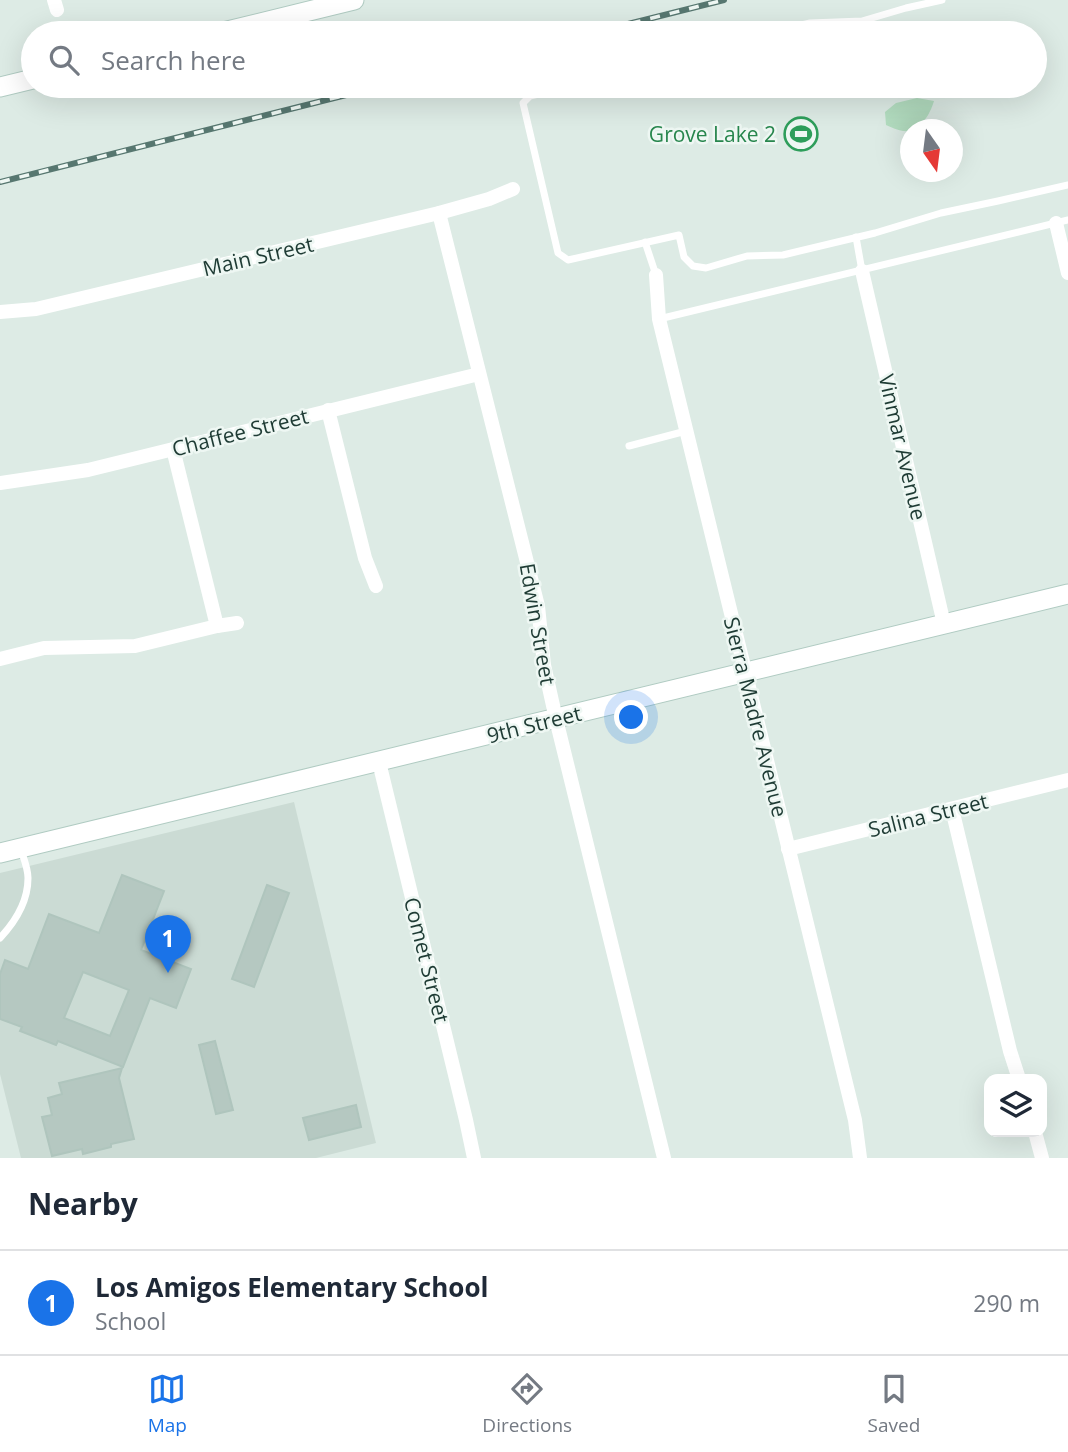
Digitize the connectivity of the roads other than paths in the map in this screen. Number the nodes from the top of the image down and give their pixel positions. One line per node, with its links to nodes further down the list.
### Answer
1 (354, 0): 3 (street)
2 (942, 0): 4 (lane)
3 (268, 21)
4 (862, 21)
5 (21, 82): 6 (street)
6 (0, 87)
7 (528, 98): 13 (lane)
8 (1068, 185): 12 (lane)
9 (513, 189): 10 (street, Main Street)
10 (439, 213): 17 (street, Main Street); 19 (street, Edwin Street)
11 (1062, 222): 14 (lane); 15 (street)
12 (856, 237): 13 (lane); 14 (lane)
13 (645, 243): 16 (lane)
14 (862, 271): 18 (lane); 28 (street, Vinmar Avenue)
15 (1068, 273)
16 (656, 275): 18 (street, Sierra Madre Avenue)
17 (0, 313)
18 (659, 319): 21 (street, Sierra Madre Avenue)
19 (479, 374): 20 (street, Chaffee Street); 32 (street, Edwin Street)
20 (328, 410): 23 (street, Chaffee Street); 25 (street)
21 (686, 431): 22 (lane); 31 (street, Sierra Madre Avenue)
22 (629, 446)
23 (173, 449): 24 (street, Chaffee Street); 29 (street)
24 (0, 483)
25 (376, 586)
26 (1068, 594): 28 (street, 9th Street)
27 (237, 623): 29 (street)
28 (944, 624): 31 (street, 9th Street)
29 (217, 626): 30 (street)
30 (0, 659)
31 (745, 673): 32 (street, 9th Street); 37 (street, Sierra Madre Avenue)
32 (556, 719): 33 (street, 9th Street); 43 (street, Edwin Street)
33 (379, 762): 36 (street, 9th Street); 42 (street, Comet Street)
34 (1068, 780): 35 (street, Salina Street)
35 (952, 809): 37 (street, Salina Street); 40 (street)
36 (21, 848): 38 (street, 9th Street); 39 (lane)
37 (788, 849): 44 (street, Sierra Madre Avenue)
38 (0, 853)
39 (0, 939)
40 (1018, 1074)
41 (1036, 1137): 45 (street)
42 (474, 1158)
43 (664, 1158)
44 (860, 1158)
45 (1042, 1158)

